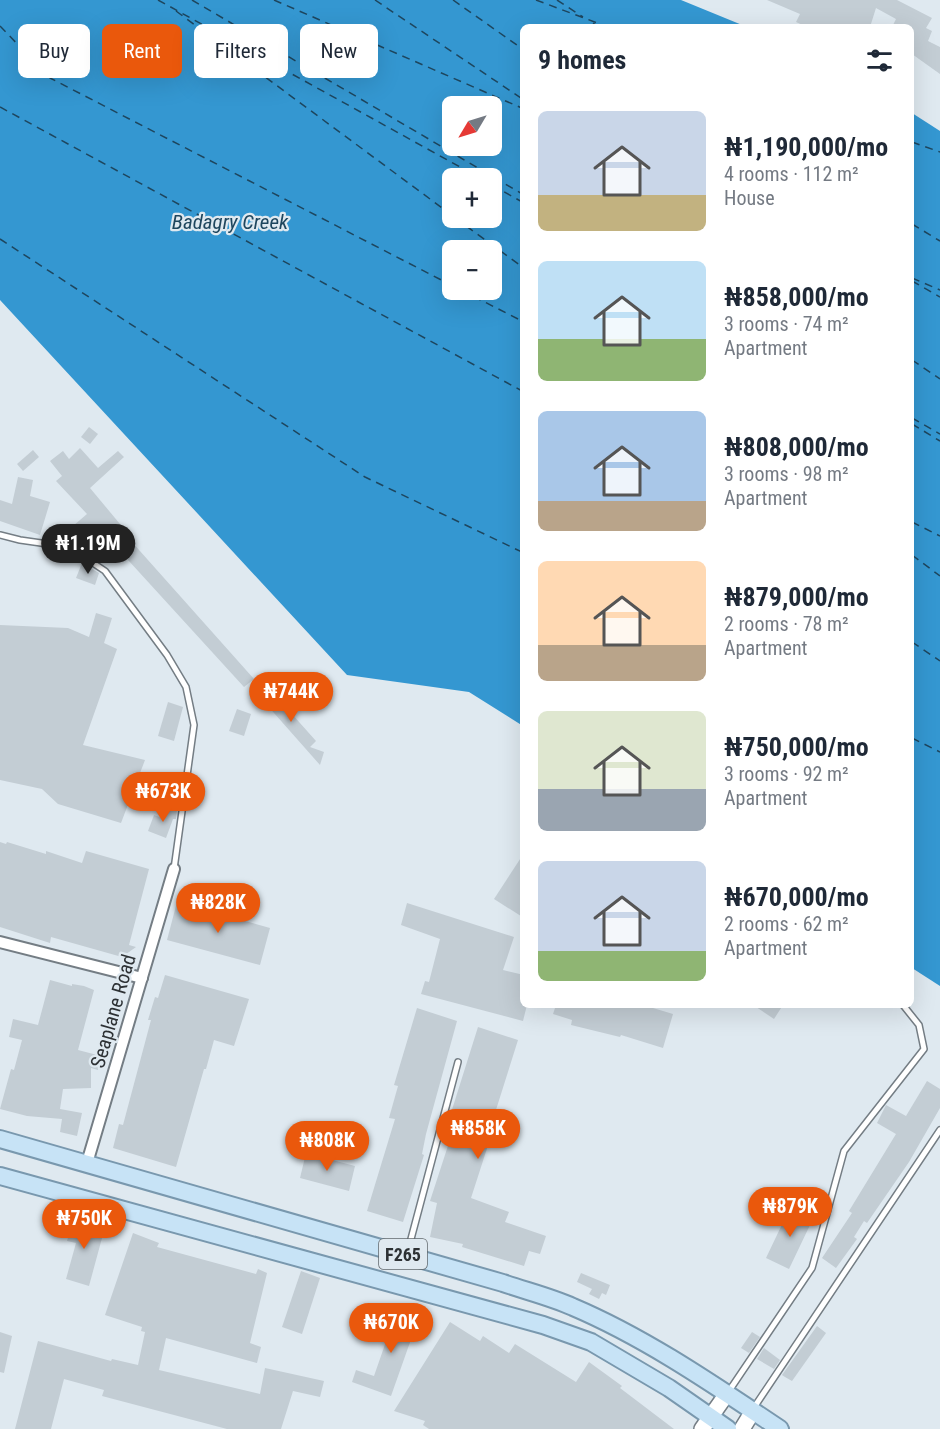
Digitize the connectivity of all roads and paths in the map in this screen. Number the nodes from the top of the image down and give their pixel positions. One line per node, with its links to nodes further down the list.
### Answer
1 (0, 535): 2 (lane)
2 (174, 869): 4 (street, Seaplane Road)
3 (0, 942): 4 (street)
4 (142, 978): 9 (street, Seaplane Road)
5 (905, 1008): 12 (lane)
6 (458, 1062): 11 (lane)
7 (940, 1130): 13 (lane)
8 (0, 1138): 9 (main road, F265)
9 (87, 1163): 11 (main road, F265)
10 (0, 1176): 14 (main road, F265)
11 (407, 1255): 12 (main road, F265)
12 (726, 1395): 13 (main road, F265); 14 (main road)
13 (753, 1411): 16 (main road); 17 (main road, F265)
14 (706, 1423): 15 (main road, F265)
15 (728, 1429)
16 (742, 1429)
17 (780, 1429)

